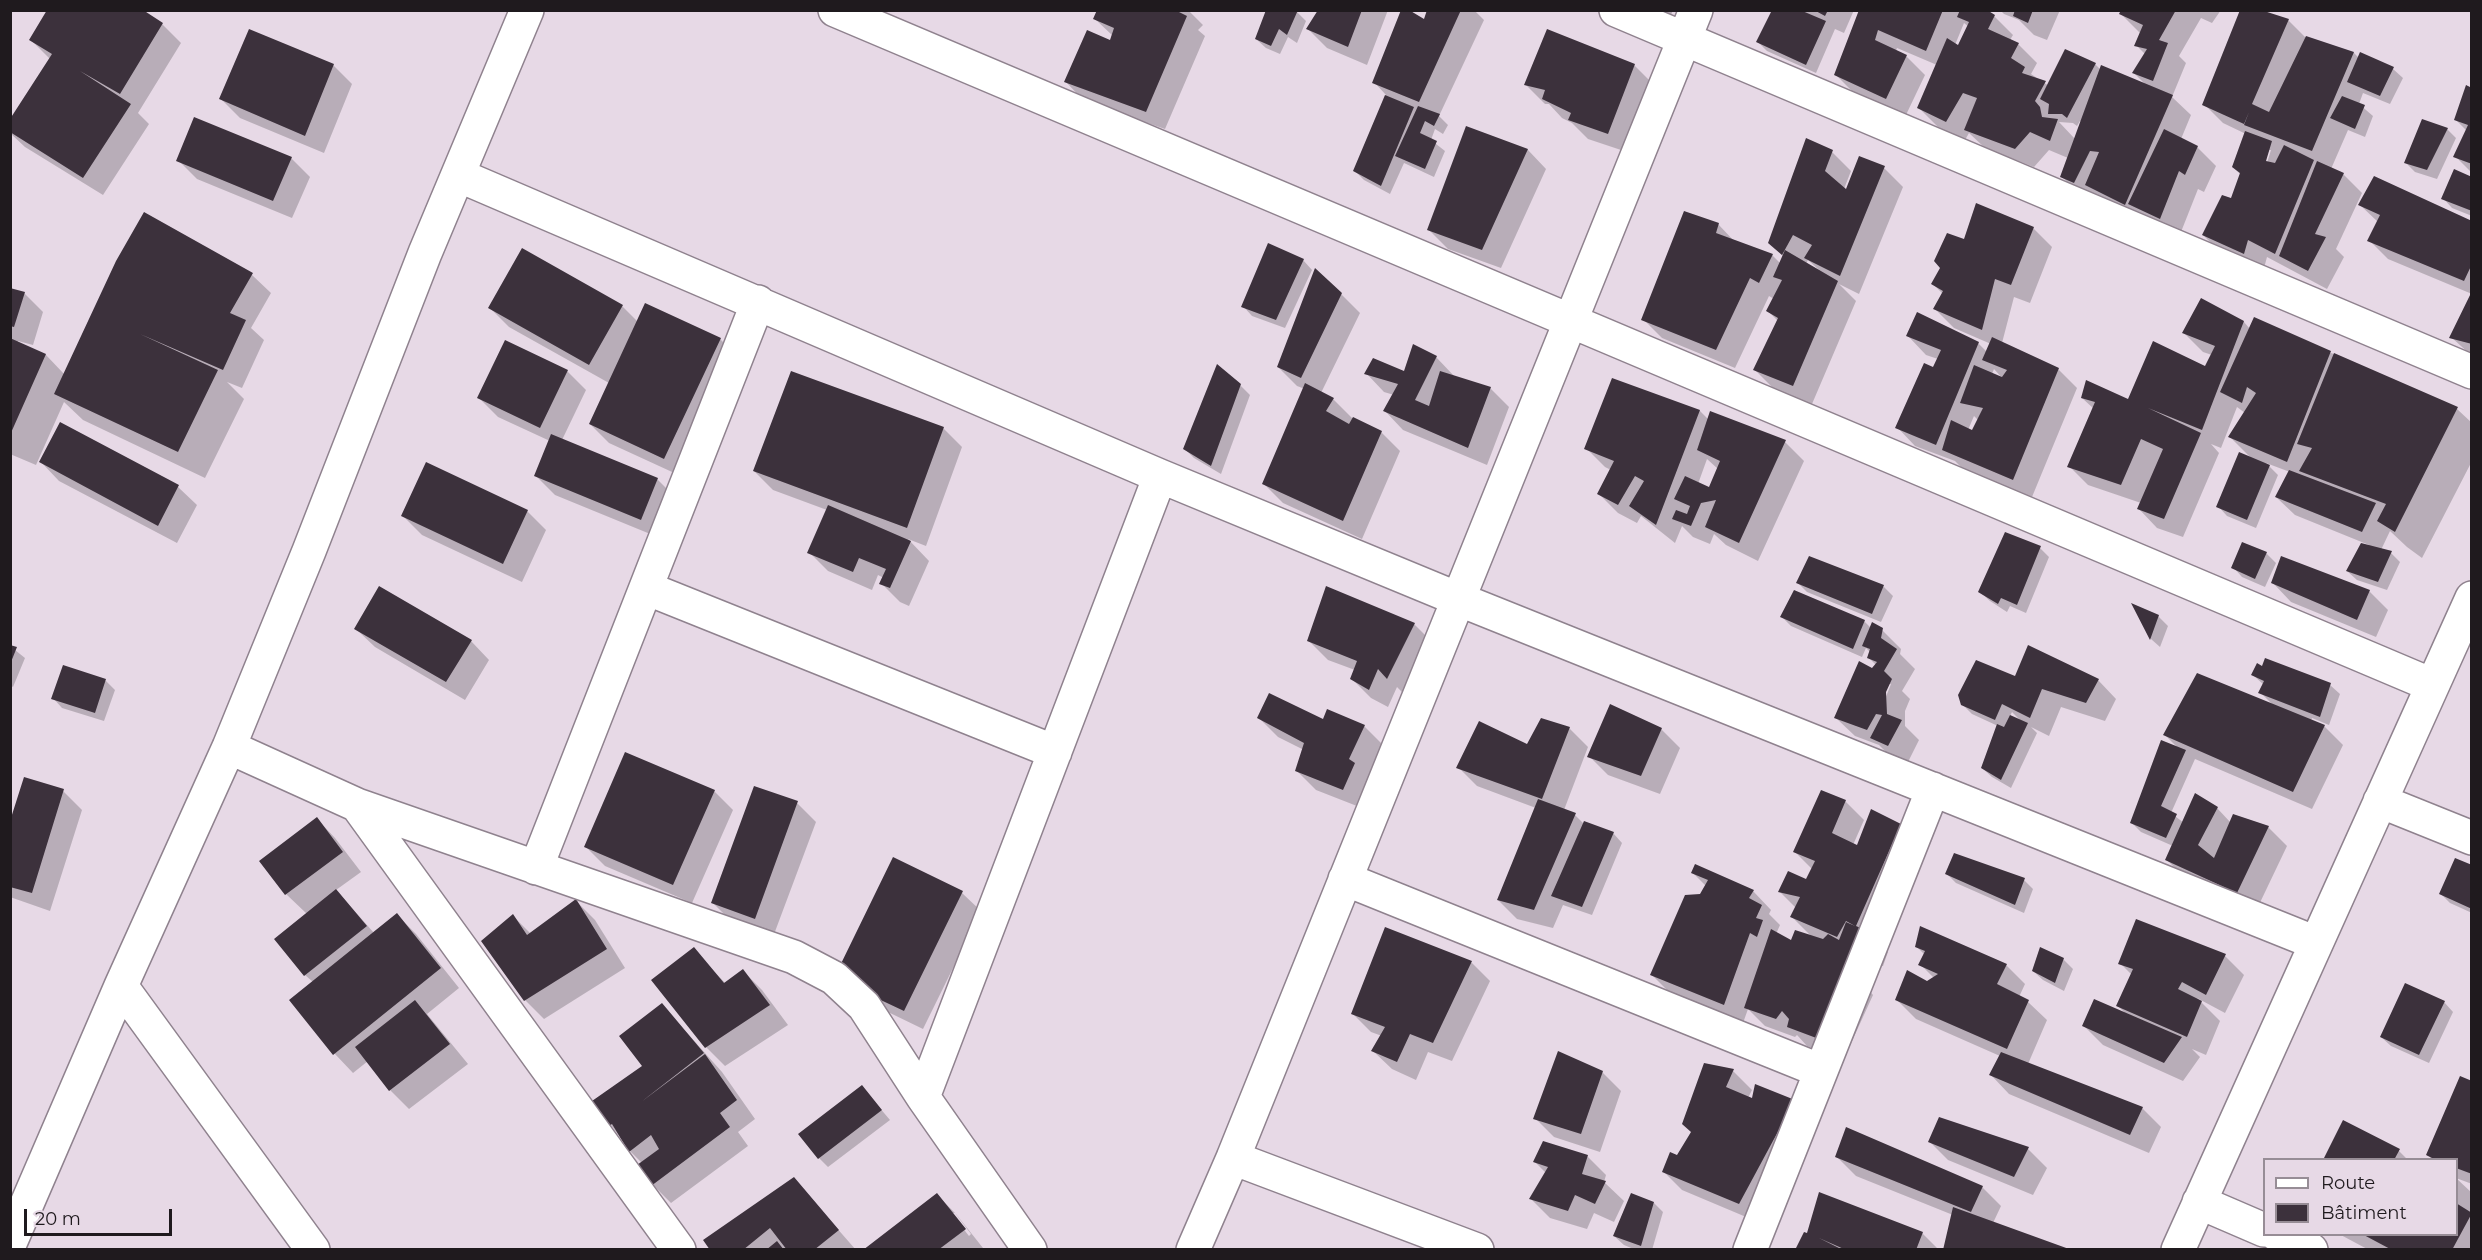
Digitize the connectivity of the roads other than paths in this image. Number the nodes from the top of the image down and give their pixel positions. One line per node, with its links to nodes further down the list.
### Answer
1 (527, 10): 5 (street)
2 (835, 10): 7 (street)
3 (1616, 10): 4 (street)
4 (1690, 25): 7 (street); 8 (street)
5 (458, 175): 6 (street); 14 (street)
6 (758, 302): 9 (street); 10 (street)
7 (1571, 321): 12 (street); 13 (street)
8 (2472, 372)
9 (1160, 476): 12 (street); 15 (street)
10 (646, 588): 15 (street); 20 (street)
11 (2472, 598): 13 (street)
12 (1458, 599): 16 (street); 21 (street)
13 (2432, 685): 17 (street)
14 (229, 747): 18 (street); 23 (street)
15 (1055, 752): 25 (street)
16 (1933, 789): 22 (street); 24 (street)
17 (2380, 801): 19 (street); 22 (street)
18 (357, 805): 20 (street); 32 (street)
19 (2472, 838)
20 (536, 868): 25 (street)
21 (1345, 879): 24 (street); 26 (street)
22 (2316, 943): 27 (street)
23 (121, 986): 30 (street); 31 (street)
24 (1821, 1071): 36 (street)
25 (923, 1097): 33 (street)
26 (1233, 1158): 34 (street); 35 (street)
27 (2199, 1202): 28 (street); 37 (street)
28 (2263, 1229)
29 (2280, 1236): 38 (street)
30 (10, 1243)
31 (313, 1250)
32 (679, 1250)
33 (1030, 1250)
34 (1193, 1250)
35 (1477, 1250)
36 (1750, 1250)
37 (2178, 1250)
38 (2310, 1250)

